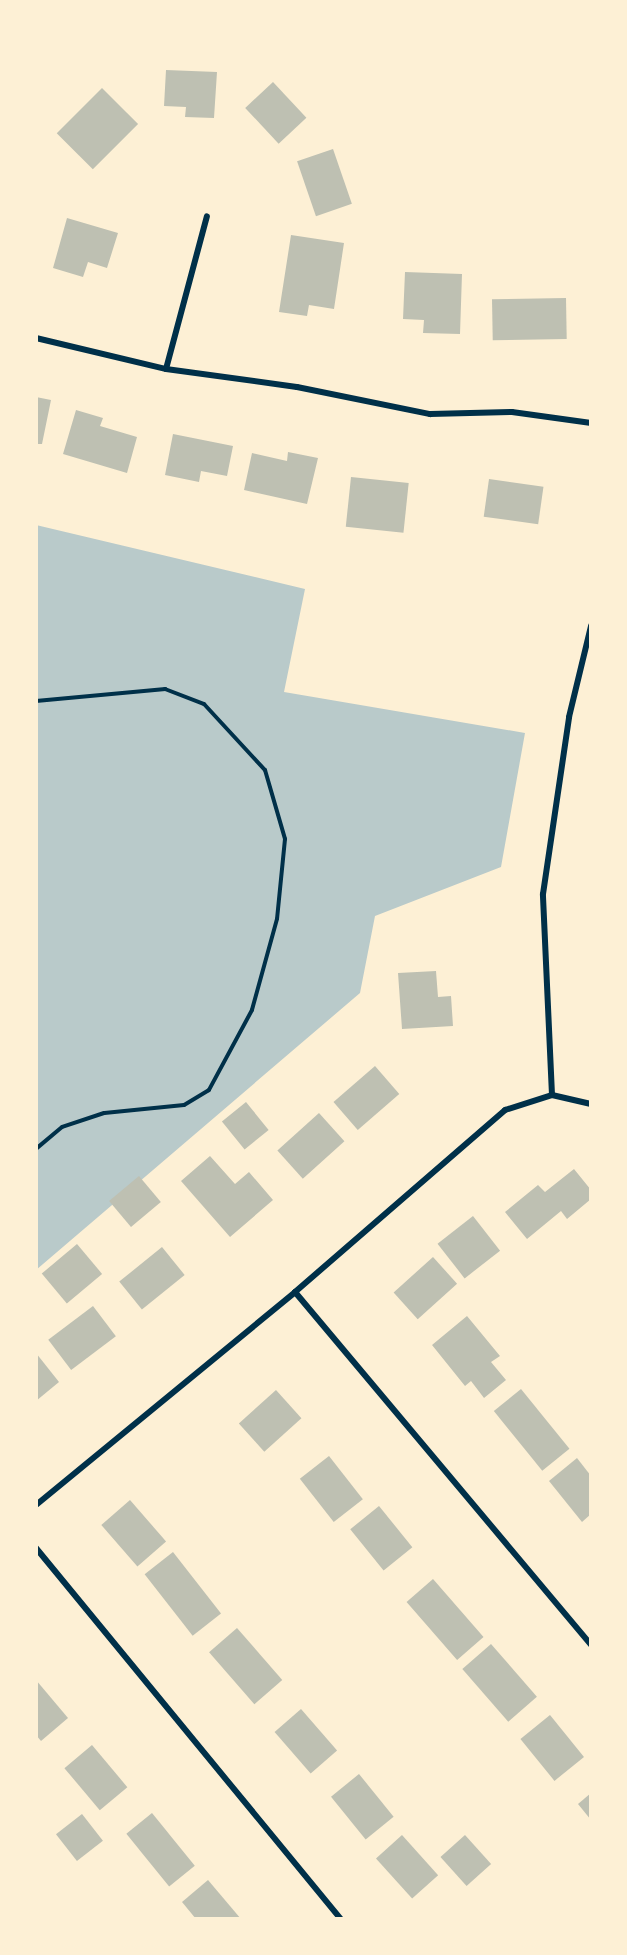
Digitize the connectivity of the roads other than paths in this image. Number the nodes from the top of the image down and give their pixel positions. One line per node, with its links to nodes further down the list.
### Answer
1 (207, 216): 3 (street)
2 (36, 338): 3 (street)
3 (166, 369): 4 (street)
4 (591, 423)
5 (591, 626): 6 (street)
6 (552, 1095): 7 (street); 8 (street)
7 (591, 1104)
8 (295, 1292): 9 (street); 11 (street)
9 (36, 1505)
10 (36, 1548): 12 (street)
11 (591, 1644)
12 (341, 1919)

